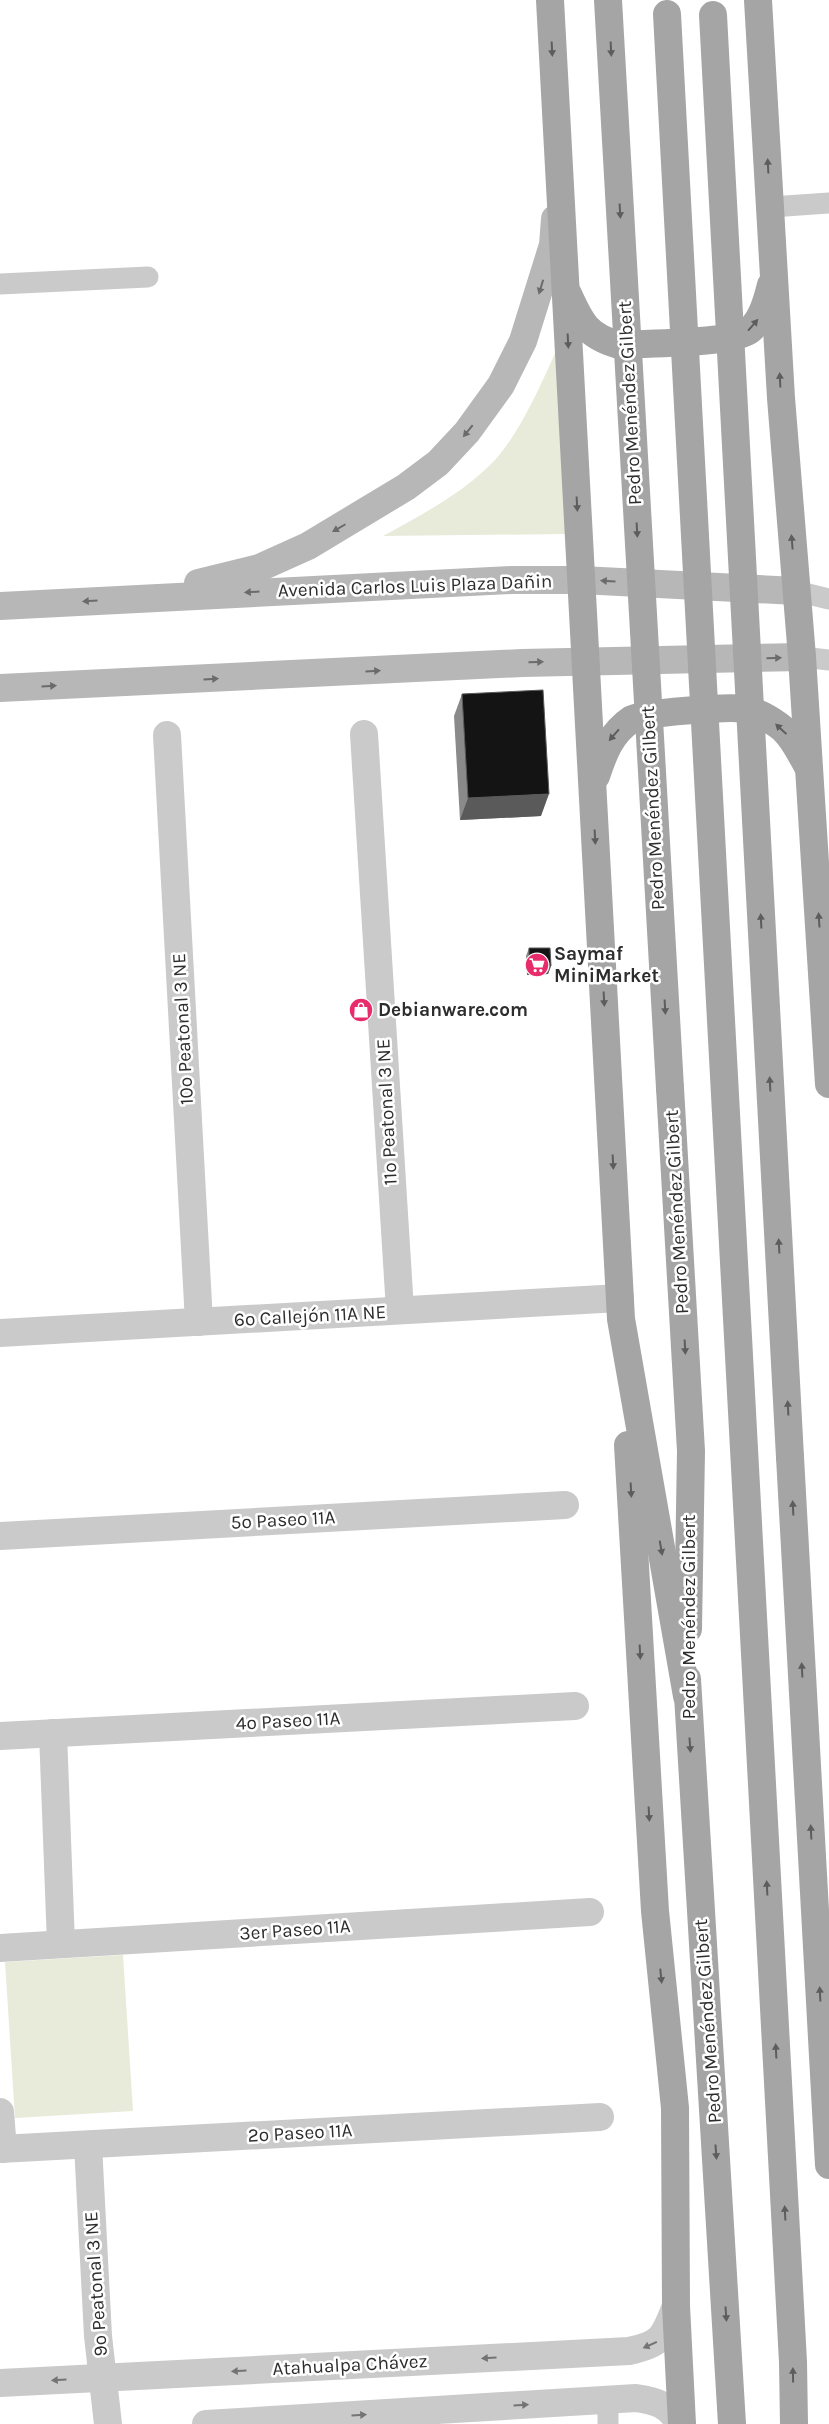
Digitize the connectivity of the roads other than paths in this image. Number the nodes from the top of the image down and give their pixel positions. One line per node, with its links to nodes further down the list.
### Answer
1 (550, 0): 6 (main road, one-way to 6)
2 (608, 0): 34 (main road, Pedro Menéndez Gilbert, one-way to 34, bridge)
3 (758, 0): 8 (main road, one-way to 3)
4 (667, 7): 54 (main road, one-way to 4, bridge)
5 (712, 8): 45 (main road, one-way to 5, bridge)
6 (558, 170): 12 (main road); 15 (main road, one-way to 15)
7 (829, 202): 8 (lane)
8 (770, 207): 9 (main road)
9 (775, 269): 12 (main road, one-way to 9); 14 (main road, one-way to 9)
10 (148, 277): 11 (lane)
11 (0, 284)
12 (565, 286): 13 (main road, one-way to 13)
13 (581, 580): 14 (main road, Avenida Carlos Luis Plaza Dañin, one-way to 13); 15 (main road, Avenida Carlos Luis Plaza Dañin, one-way to 15); 20 (main road)
14 (796, 591): 16 (lane, Avenida Carlos Luis Plaza Dañin); 18 (main road)
15 (141, 598): 17 (main road, Avenida Carlos Luis Plaza Dañin, one-way to 17)
16 (829, 600)
17 (0, 606)
18 (802, 657): 19 (lane); 20 (main road, one-way to 18); 24 (main road)
19 (829, 660)
20 (585, 661): 21 (main road, one-way to 20); 25 (main road)
21 (0, 688)
22 (364, 734): 29 (street, 11º Peatonal 3 NE)
23 (167, 735): 30 (street, 10º Peatonal 3 NE)
24 (809, 768): 25 (main road, one-way to 25); 26 (main road, one-way to 24)
25 (592, 788): 28 (main road, one-way to 28)
26 (828, 1033): 27 (main road)
27 (829, 1084)
28 (621, 1308): 29 (street, 6º Callejón 11A NE); 34 (main road, one-way to 34); 46 (main road, one-way to 46)
29 (400, 1310): 30 (street, 6º Callejón 11A NE)
30 (199, 1322): 31 (street, 6º Callejón 11A NE)
31 (0, 1333)
32 (565, 1505): 33 (street, 5º Paseo 11A)
33 (0, 1536)
34 (687, 1696): 53 (main road, Pedro Menéndez Gilbert, one-way to 53)
35 (575, 1706): 36 (street, 4º Paseo 11A)
36 (53, 1733): 37 (street, 4º Paseo 11A); 39 (street)
37 (0, 1736)
38 (590, 1912): 39 (street, 3er Paseo 11A)
39 (61, 1944): 40 (street, 3er Paseo 11A)
40 (0, 1948)
41 (0, 2112): 44 (street)
42 (600, 2117): 43 (street, 2º Paseo 11A)
43 (88, 2145): 44 (street, 2º Paseo 11A); 47 (street, 9º Peatonal 3 NE)
44 (1, 2149)
45 (829, 2166)
46 (676, 2306): 47 (street, Atahualpa Chávez, one-way to 47); 52 (main road)
47 (102, 2378): 48 (street, Atahualpa Chávez, one-way to 48); 50 (street, 9º Peatonal 3 NE)
48 (0, 2383)
49 (608, 2412): 51 (street, one-way to 49); 52 (street)
50 (108, 2424)
51 (206, 2424)
52 (681, 2424)
53 (732, 2424)
54 (794, 2424)

